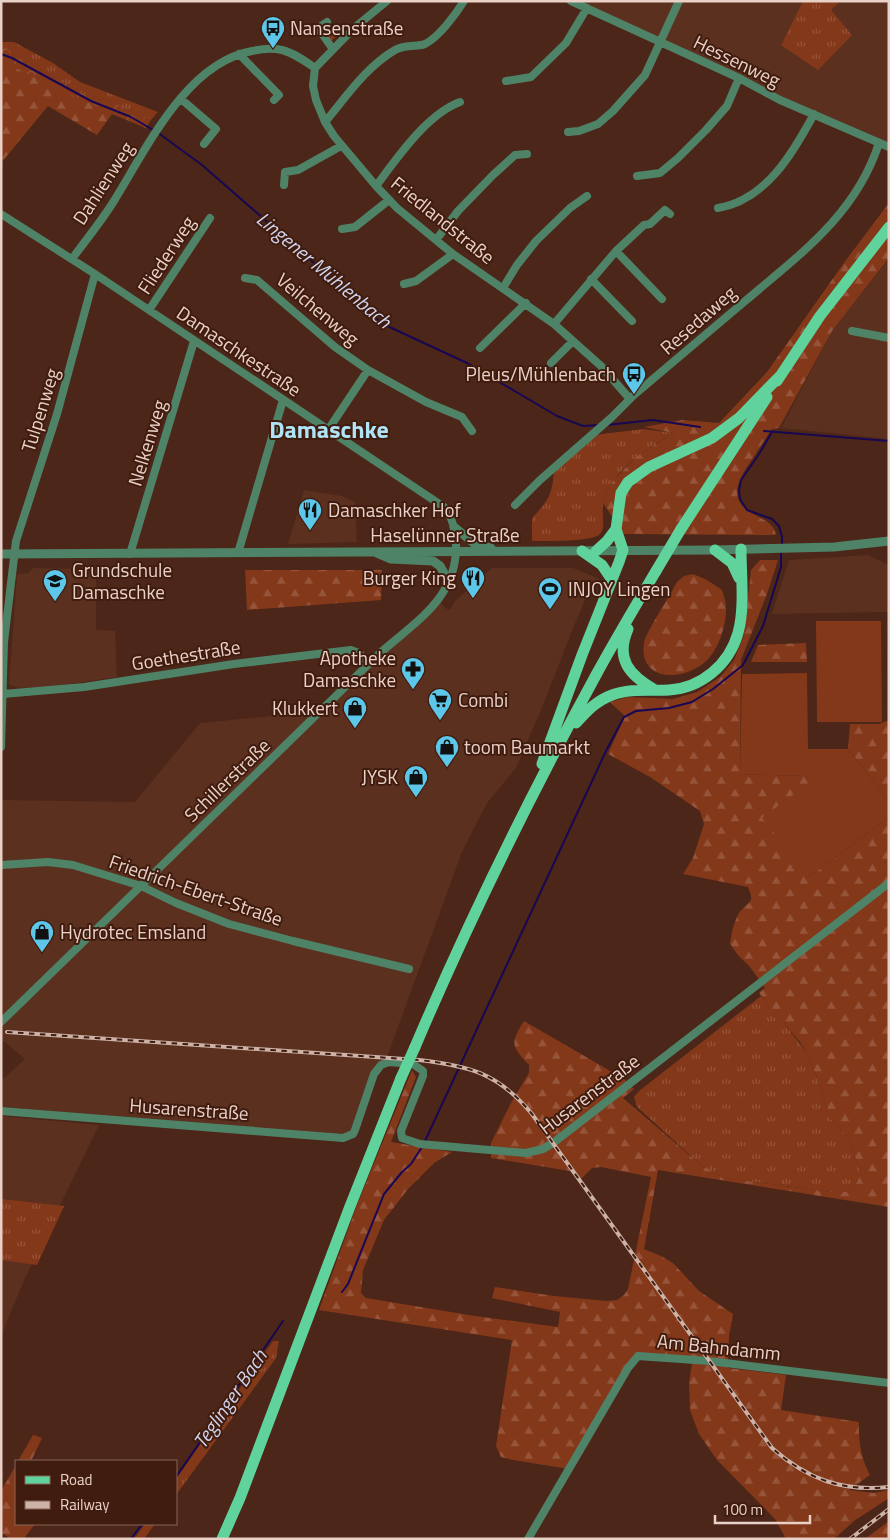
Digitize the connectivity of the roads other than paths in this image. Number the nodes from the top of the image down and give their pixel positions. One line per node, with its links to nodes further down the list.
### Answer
1 (387, 1): 8 (street)
2 (464, 1): 17 (street)
3 (571, 1): 5 (street, Hessenweg)
4 (679, 1): 7 (street)
5 (587, 8): 7 (street, Hessenweg); 12 (street)
6 (327, 22): 8 (street)
7 (661, 42): 11 (street, Hessenweg); 18 (street)
8 (332, 48): 10 (street)
9 (239, 54): 10 (street); 13 (street, Dahlienweg); 14 (street)
10 (315, 68): 17 (street, Friedlandstraße)
11 (739, 78): 16 (street, Hessenweg); 24 (street)
12 (506, 82)
13 (181, 99): 20 (street); 38 (street, Dahlienweg)
14 (274, 100)
15 (460, 102): 26 (street)
16 (814, 114): 19 (street, Hessenweg); 29 (street)
17 (325, 122): 21 (street, Friedlandstraße)
18 (568, 132)
19 (879, 143): 22 (street, Hessenweg); 57 (street, Resedaweg)
20 (204, 144)
21 (341, 146): 25 (street); 26 (street, Friedlandstraße)
22 (889, 147)
23 (527, 154): 35 (street)
24 (637, 176)
25 (284, 185)
26 (376, 186): 28 (street, Friedlandstraße)
27 (587, 196): 43 (street)
28 (389, 200): 34 (street); 35 (street, Friedlandstraße)
29 (718, 208)
30 (1, 214): 38 (street, Damaschkestraße)
31 (670, 214): 36 (street)
32 (210, 218): 46 (street, Fliederweg)
33 (889, 227): 56 (main road)
34 (342, 230)
35 (436, 240): 37 (street, Friedlandstraße)
36 (616, 251): 41 (street); 44 (street)
37 (453, 254): 42 (street); 43 (street, Friedlandstraße)
38 (72, 259): 39 (street, Damaschkestraße)
39 (95, 274): 46 (street, Damaschkestraße); 75 (street, Tulpenweg)
40 (245, 278): 55 (street, Veilchenweg)
41 (591, 279): 47 (street); 48 (street)
42 (404, 284)
43 (503, 288): 45 (street, Friedlandstraße)
44 (662, 299)
45 (526, 303): 48 (street, Friedlandstraße); 53 (street)
46 (149, 310): 51 (street, Damaschkestraße)
47 (632, 321)
48 (554, 324): 52 (street, Friedlandstraße)
49 (852, 330): 50 (street)
50 (889, 338)
51 (194, 341): 58 (street, Damaschkestraße); 76 (street, Nelkenweg)
52 (573, 341): 54 (street); 57 (street, Friedlandstraße)
53 (480, 348)
54 (551, 363)
55 (368, 370): 59 (street, Veilchenweg); 60 (street, Veilchenweg)
56 (780, 376): 63 (main road); 80 (main road, bridge)
57 (630, 399): 61 (street, Resedaweg)
58 (283, 400): 59 (street, Damaschkestraße); 73 (street)
59 (328, 430): 62 (street, Damaschkestraße)
60 (472, 431)
61 (515, 504)
62 (454, 527): 68 (street); 72 (street, Damaschkestraße)
63 (616, 529): 66 (main road); 70 (main road)
64 (889, 541): 65 (street, Haselünner Straße)
65 (741, 549): 67 (street, Haselünner Straße); 79 (main road)
66 (623, 550): 67 (street, Haselünner Straße); 70 (street, Haselünner Straße); 77 (main road)
67 (715, 550): 79 (main road)
68 (501, 551): 69 (street, Haselünner Straße); 72 (street, Haselünner Straße)
69 (582, 551): 70 (street, Haselünner Straße); 77 (main road)
70 (596, 551)
71 (375, 552): 72 (street, Haselünner Straße); 73 (street, Haselünner Straße); 78 (street)
72 (456, 552): 78 (street, Schillerstraße)
73 (238, 553): 76 (street, Haselünner Straße)
74 (1, 554): 75 (street, Haselünner Straße)
75 (13, 554): 76 (street, Haselünner Straße); 81 (street, Tulpenweg)
76 (130, 554)
77 (612, 580): 87 (main road)
78 (449, 582): 82 (street, Schillerstraße)
79 (741, 582): 83 (main road)
80 (641, 597): 83 (main road); 85 (main road)
81 (3, 642): 84 (street, Tulpenweg)
82 (369, 664): 84 (street, Goethestraße); 90 (street, Schillerstraße)
83 (655, 690): 85 (main road)
84 (3, 694): 86 (street, Tulpenweg)
85 (563, 737): 87 (main road)
86 (1, 747)
87 (528, 806): 95 (main road, bridge)
88 (1, 865): 90 (street, Friedrich-Ebert-Straße)
89 (889, 883): 93 (street, Husarenstraße)
90 (141, 886): 91 (street, Friedrich-Ebert-Straße); 92 (street, Schillerstraße)
91 (409, 969)
92 (1, 1022)
93 (1, 1111)
94 (889, 1383): 96 (street, Am Bahndamm)
95 (222, 1539)
96 (528, 1539)

